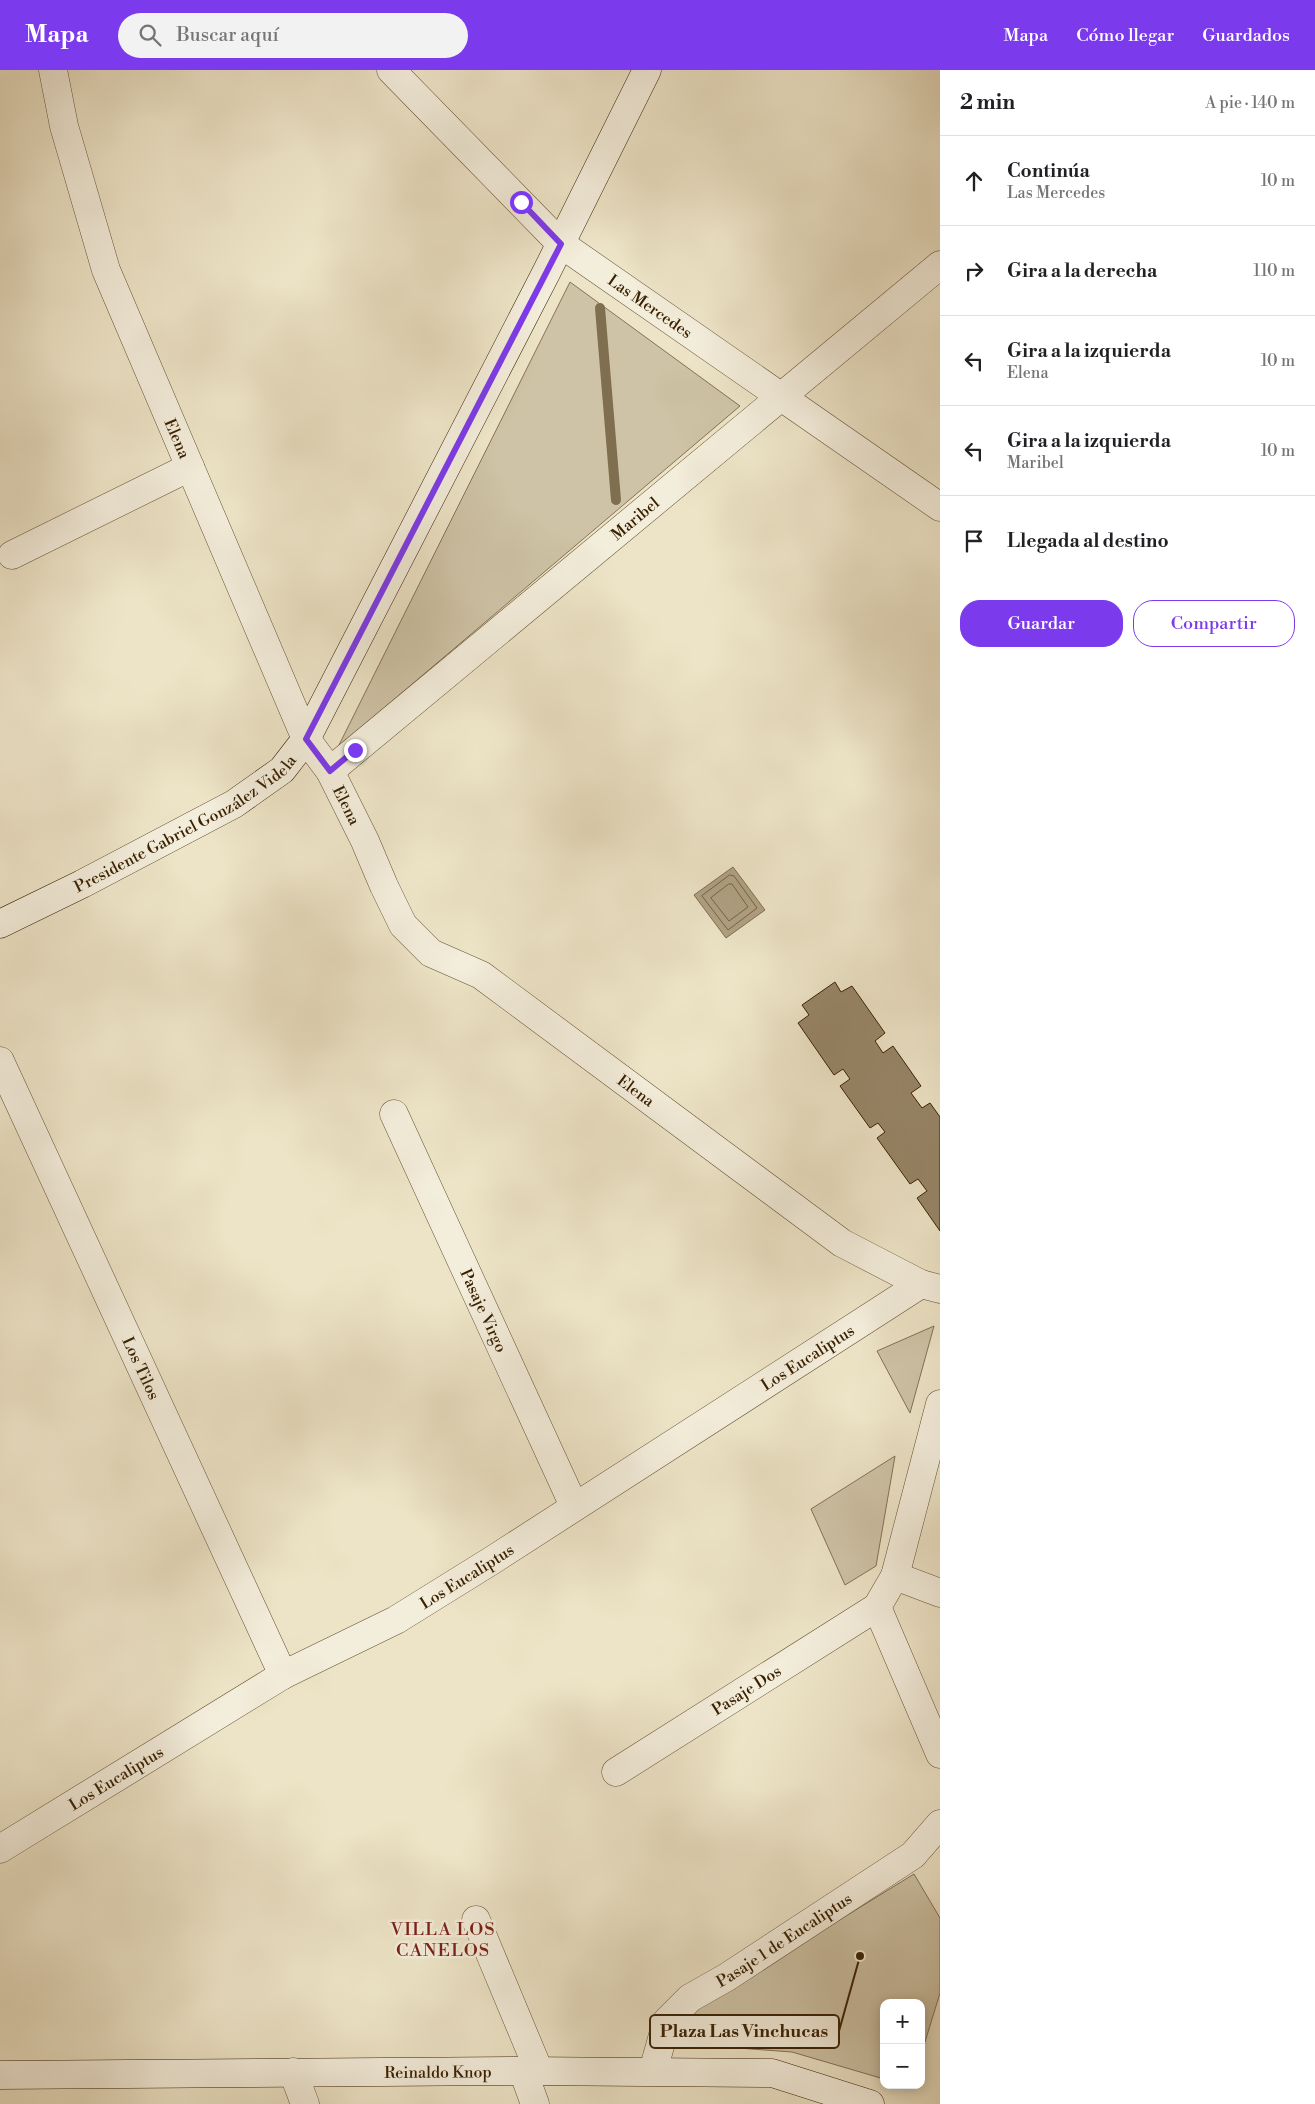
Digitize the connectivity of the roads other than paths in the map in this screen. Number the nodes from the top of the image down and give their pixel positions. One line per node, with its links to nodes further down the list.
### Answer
1 (53, 70): 7 (street, Elena)
2 (391, 70): 4 (street, Las Mercedes)
3 (647, 70): 4 (street, Presidente Gabriel González Videla)
4 (561, 244): 6 (street, Las Mercedes); 10 (street, Presidente Gabriel González Videla)
5 (940, 265): 6 (street, Maribel)
6 (782, 397): 8 (street, Las Mercedes); 11 (street, Maribel)
7 (190, 467): 9 (street); 10 (street, Elena)
8 (940, 507)
9 (12, 555)
10 (306, 739): 11 (street, Elena); 12 (street, Presidente Gabriel González Videla)
11 (330, 771): 15 (street, Elena)
12 (0, 924)
13 (0, 1061): 21 (street, Los Tilos)
14 (394, 1114): 17 (street, Pasaje Virgo)
15 (930, 1287): 17 (street, Los Eucaliptus)
16 (940, 1404): 18 (street)
17 (574, 1506): 21 (street, Los Eucaliptus)
18 (895, 1576): 19 (street); 20 (street)
19 (940, 1592)
20 (877, 1607): 22 (street); 23 (street, Pasaje Dos)
21 (283, 1675): 25 (street, Los Eucaliptus)
22 (940, 1754)
23 (616, 1772)
24 (940, 1824): 28 (street, Pasaje 1 de Eucaliptus)
25 (0, 1849)
26 (476, 1920): 27 (street)
27 (531, 2071): 28 (street, Reinaldo Knop); 29 (street, Reinaldo Knop); 33 (street)
28 (653, 2071): 31 (street, Reinaldo Knop)
29 (293, 2072): 30 (street, Reinaldo Knop); 32 (street)
30 (0, 2075)
31 (857, 2102)
32 (305, 2104)
33 (535, 2104)

